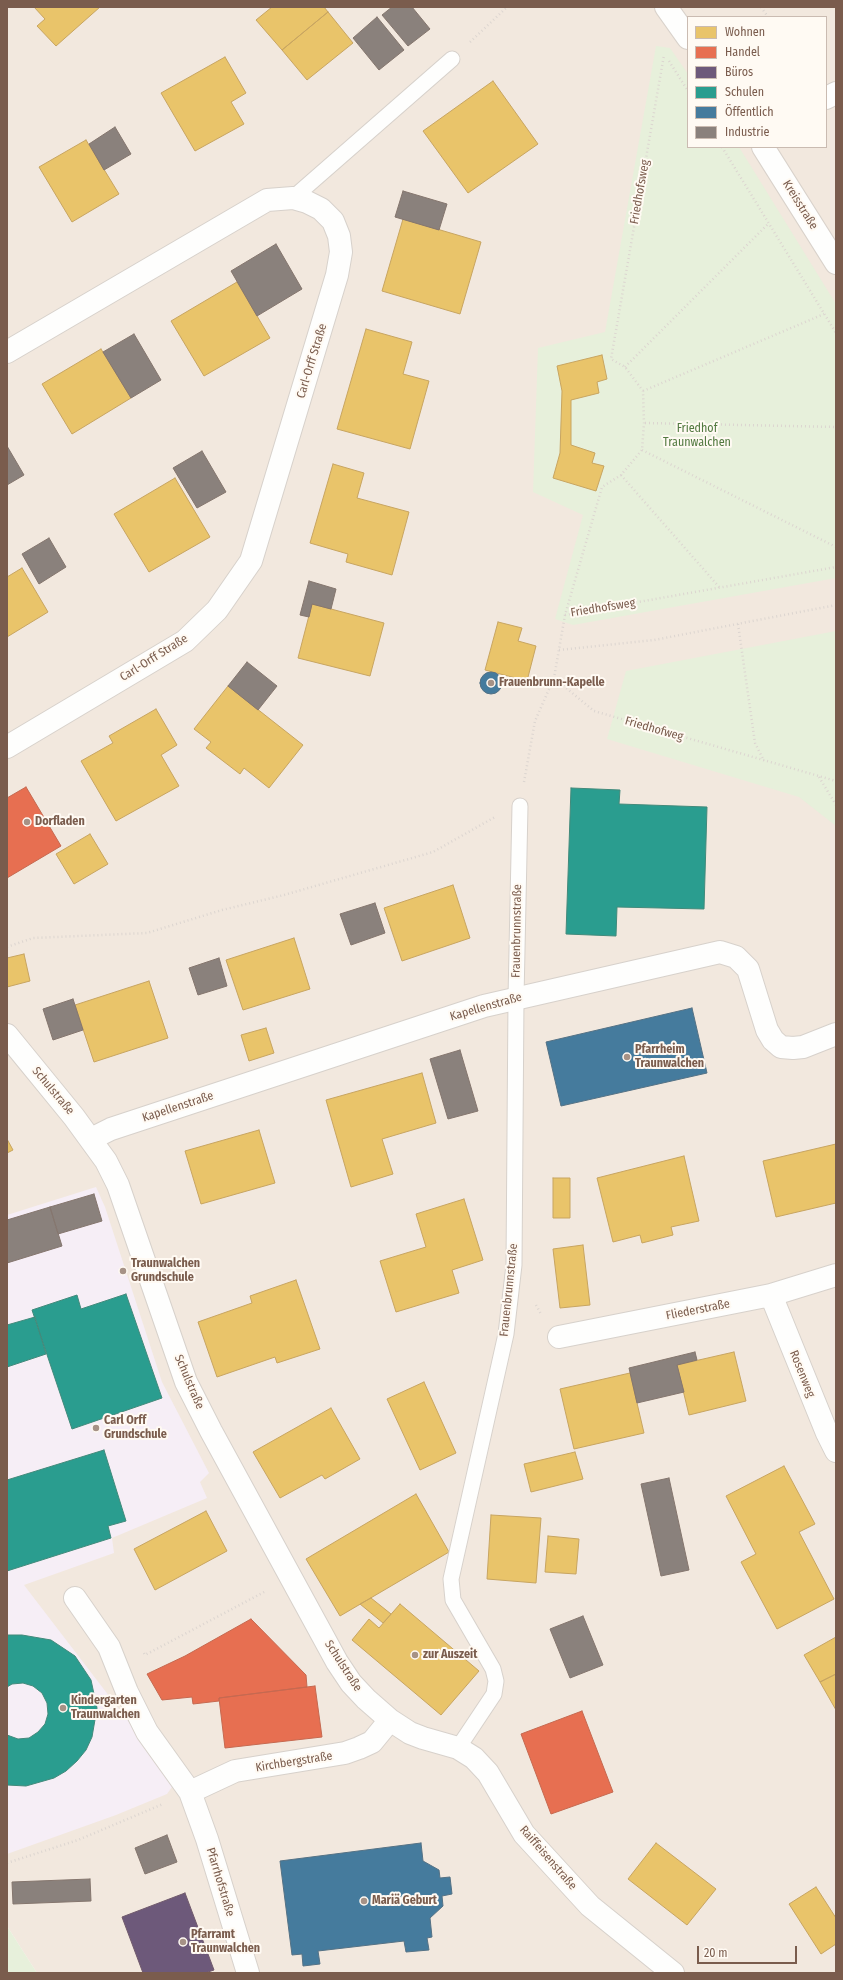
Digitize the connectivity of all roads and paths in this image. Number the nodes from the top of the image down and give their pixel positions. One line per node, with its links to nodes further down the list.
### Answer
1 (507, 7): 6 (path)
2 (666, 7): 5 (street)
3 (761, 7): 4 (path)
4 (767, 16)
5 (687, 37)
6 (452, 59): 12 (lane)
7 (687, 89): 18 (path, Friedhofsweg)
8 (836, 93): 9 (street)
9 (827, 98)
10 (723, 148): 13 (path)
11 (764, 148): 14 (street, Kreisstraße)
12 (293, 198): 17 (street, Carl-Orff Straße); 32 (street, Carl-Orff Straße)
13 (769, 223): 15 (path); 18 (path)
14 (836, 263)
15 (824, 314): 16 (path); 19 (path)
16 (836, 333)
17 (7, 352)
18 (625, 367): 19 (path, Friedhofsweg)
19 (642, 391): 20 (path)
20 (644, 423): 21 (path); 22 (path)
21 (836, 427)
22 (642, 450): 23 (path, Friedhofsweg); 24 (path)
23 (621, 475): 26 (path); 28 (path, Friedhofsweg)
24 (836, 547)
25 (836, 567): 26 (path, Friedhofsweg)
26 (720, 588): 28 (path, Friedhofsweg)
27 (836, 605): 29 (path)
28 (565, 615): 30 (path)
29 (738, 624): 30 (path); 33 (path)
30 (559, 650): 31 (path)
31 (554, 678): 33 (path, Friedhofweg); 37 (path)
32 (7, 747)
33 (765, 761): 34 (path, Friedhofweg)
34 (819, 777): 35 (path, Friedhofweg); 36 (path)
35 (836, 782)
36 (836, 805)
37 (520, 809): 38 (path); 39 (lane, Frauenbrunnstraße)
38 (7, 947)
39 (516, 998): 40 (street, Kapellenstraße); 42 (street, Kapellenstraße); 51 (lane, Frauenbrunnstraße)
40 (836, 1034)
41 (7, 1035): 42 (street, Schulstraße)
42 (91, 1139): 47 (street, Schulstraße)
43 (836, 1275): 44 (street, Fliederstraße)
44 (771, 1295): 45 (street, Fliederstraße); 46 (street, Rosenweg)
45 (559, 1337)
46 (836, 1451)
47 (292, 1578): 49 (path); 50 (street, Schulstraße)
48 (76, 1598): 49 (street)
49 (109, 1647): 52 (street)
50 (390, 1720): 51 (street, Raiffeisenstraße); 52 (street, Kirchbergstraße)
51 (458, 1748): 55 (street, Raiffeisenstraße)
52 (190, 1792): 53 (path); 54 (street, Pfarrhofstraße)
53 (7, 1863)
54 (248, 1973)
55 (673, 1973)

